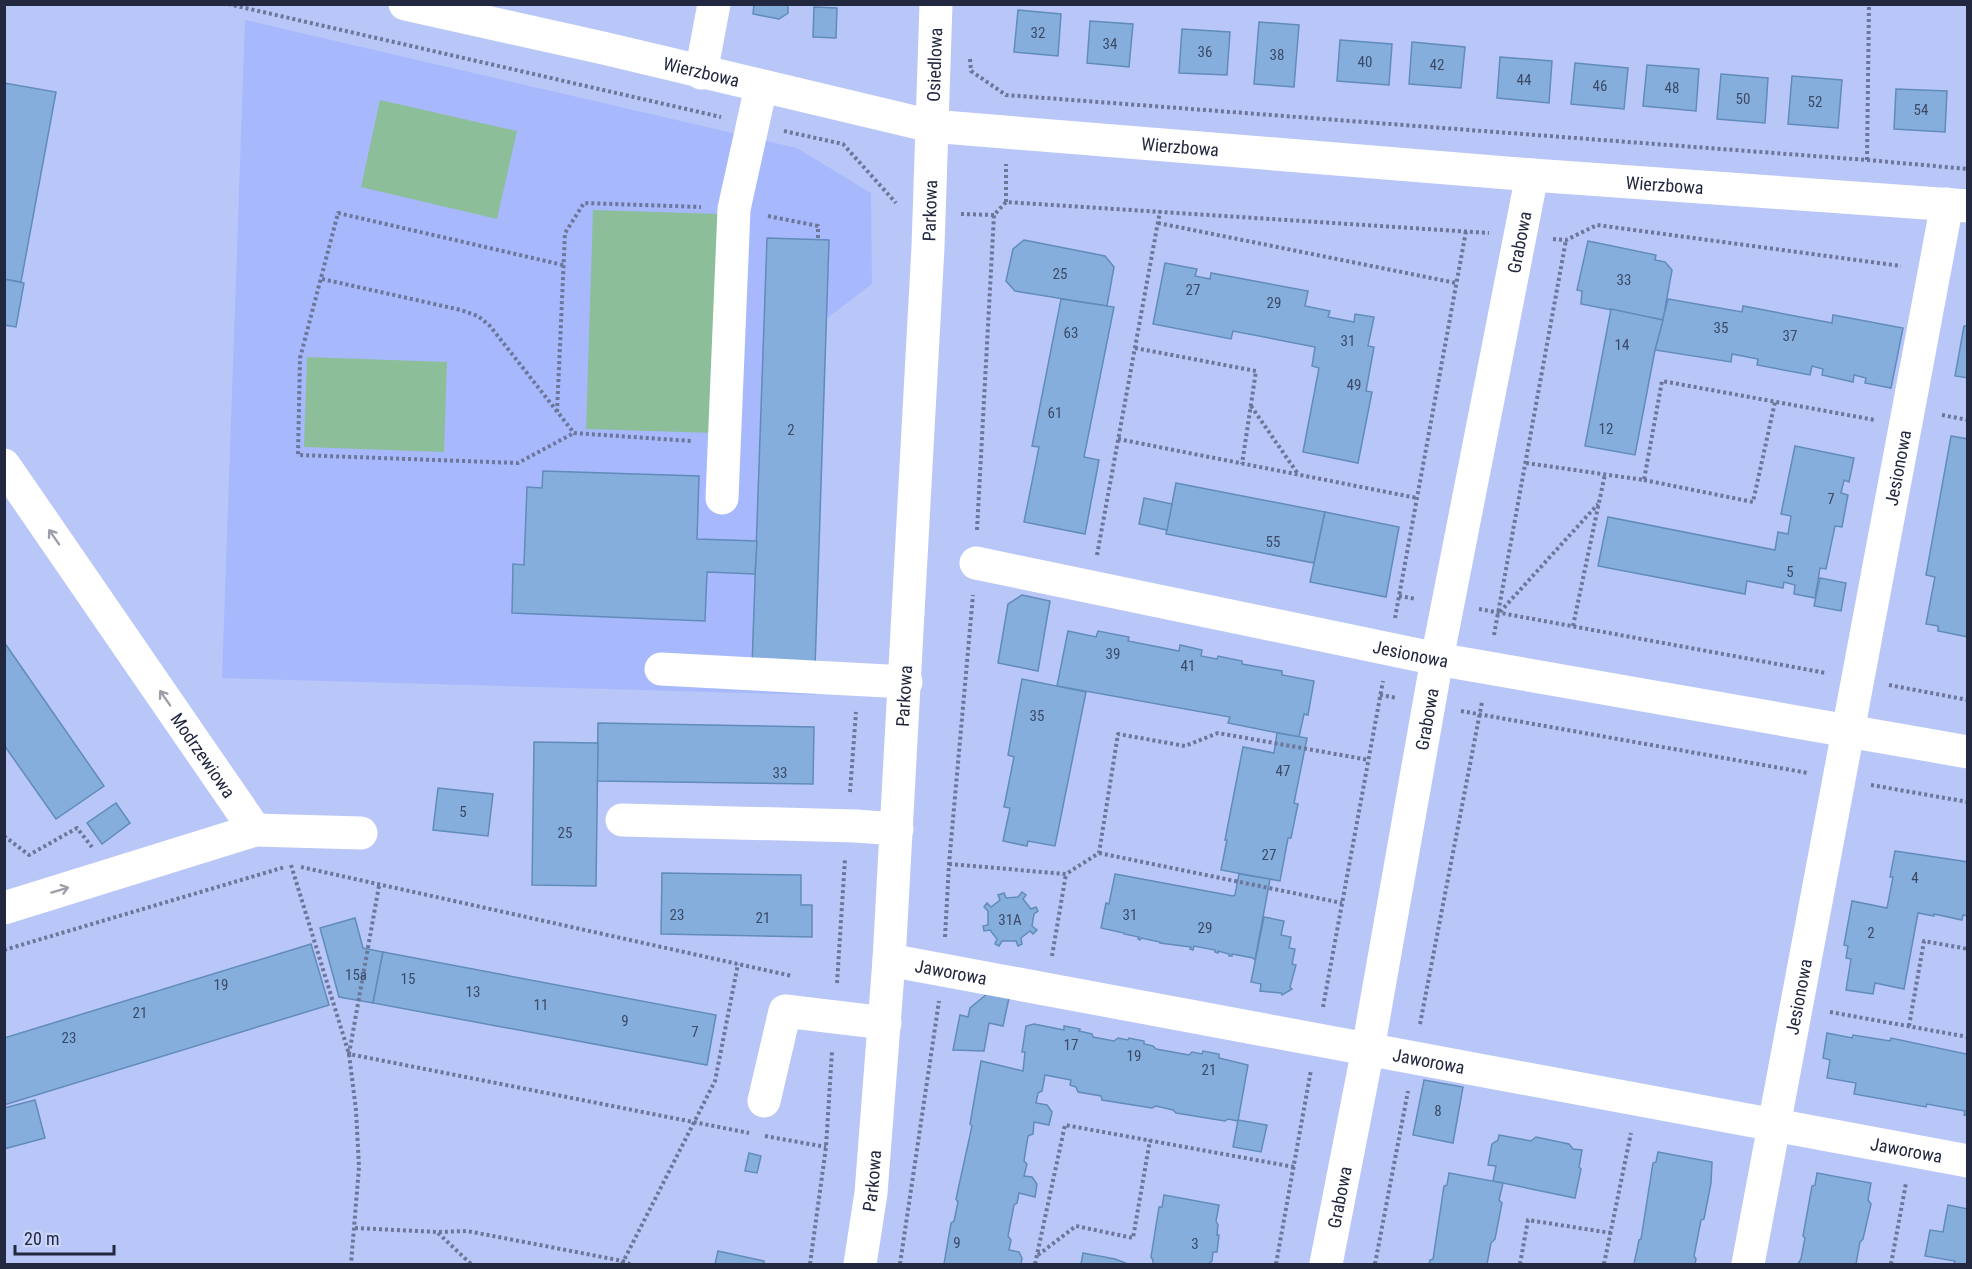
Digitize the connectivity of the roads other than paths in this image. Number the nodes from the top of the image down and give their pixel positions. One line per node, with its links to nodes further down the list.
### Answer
1 (714, 4): 4 (street)
2 (936, 4): 6 (street, Osiedlowa)
3 (411, 5): 4 (street, Wierzbowa)
4 (701, 73): 5 (street, Wierzbowa)
5 (761, 87): 6 (street, Wierzbowa); 10 (street)
6 (931, 126): 7 (street, Wierzbowa); 14 (street, Parkowa)
7 (1532, 175): 8 (street, Wierzbowa); 12 (street, Grabowa)
8 (1957, 205): 15 (street, Jesionowa)
9 (4, 465): 19 (street, Modrzewiowa, one-way to 9)
10 (722, 498)
11 (976, 563): 12 (street, Jesionowa)
12 (1437, 659): 15 (street, Jesionowa); 24 (street, Grabowa)
13 (661, 669): 14 (street)
14 (906, 682): 18 (street, Parkowa)
15 (1848, 730): 16 (street, Jesionowa); 26 (street, Jesionowa)
16 (1968, 752)
17 (622, 820): 18 (street)
18 (897, 829): 22 (street, Parkowa)
19 (255, 830): 20 (street); 21 (street, one-way to 19)
20 (361, 833)
21 (4, 908)
22 (889, 960): 23 (street, Parkowa); 24 (street, Jaworowa)
23 (885, 1023): 25 (street); 28 (street, Parkowa)
24 (1368, 1049): 26 (street, Jaworowa); 29 (street, Grabowa)
25 (764, 1101)
26 (1774, 1126): 27 (street, Jaworowa); 30 (street, Jesionowa)
27 (1968, 1161)
28 (860, 1264)
29 (1326, 1264)
30 (1748, 1264)

